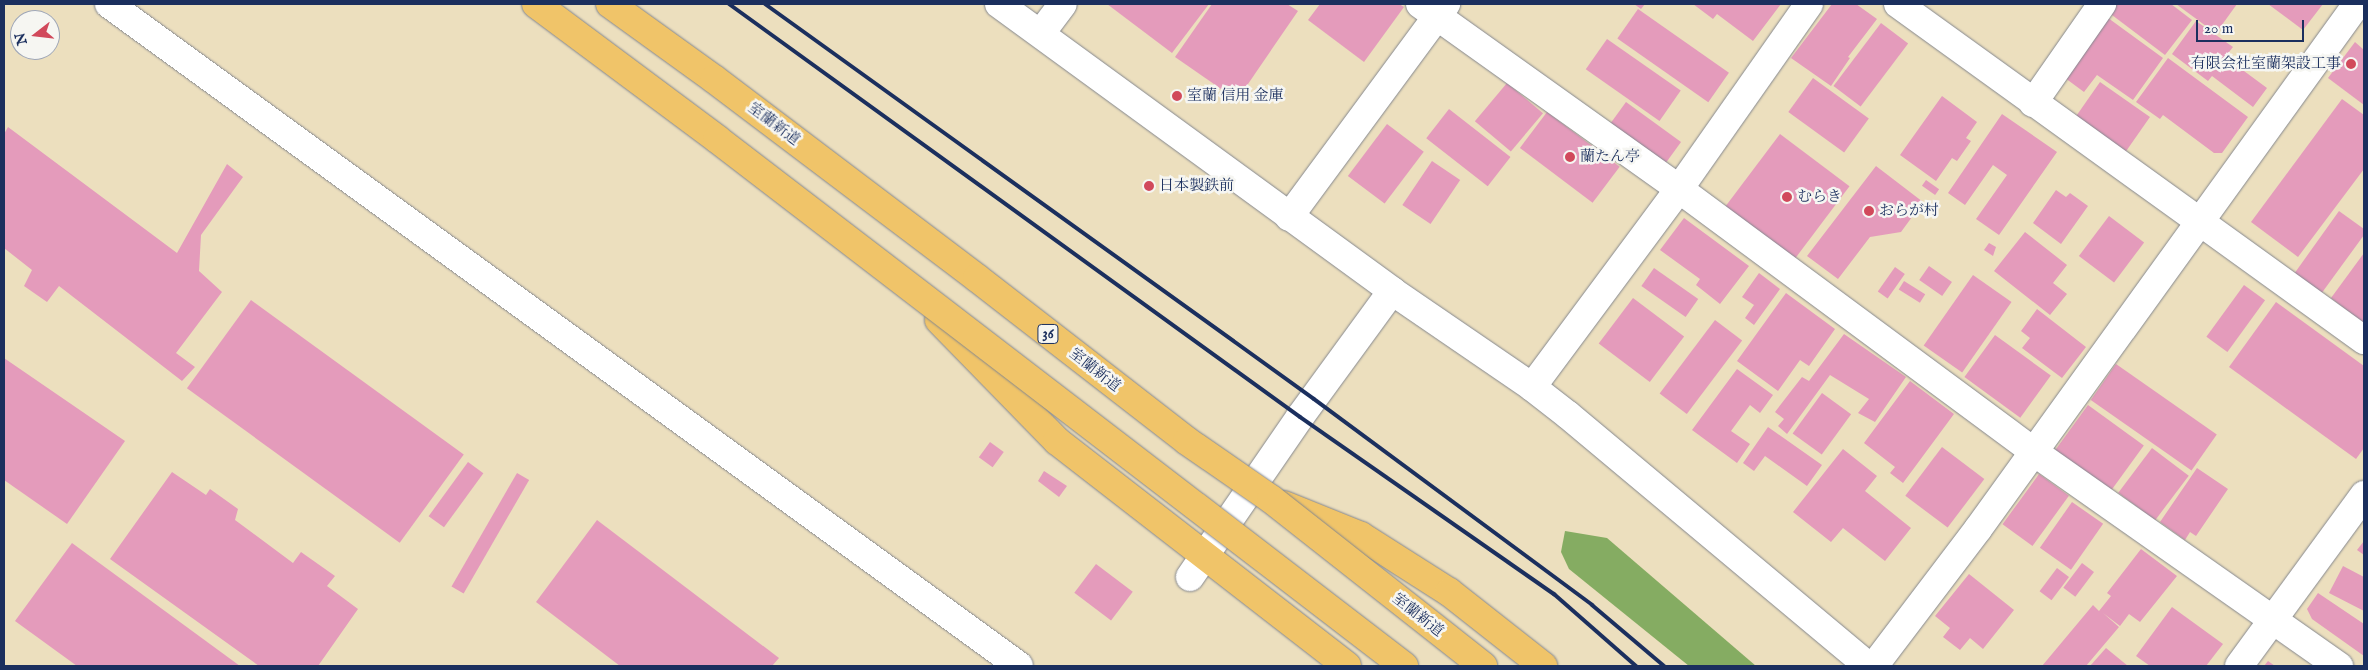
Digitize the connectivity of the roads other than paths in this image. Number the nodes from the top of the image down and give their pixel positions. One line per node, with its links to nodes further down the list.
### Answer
1 (109, 4): 25 (street)
2 (536, 4): 16 (highway, bridge)
3 (610, 4): 22 (highway, 室蘭新道 / 36, bridge)
4 (999, 4): 11 (street)
5 (1063, 4): 11 (street)
6 (1809, 4): 13 (street)
7 (1898, 4): 12 (street)
8 (2102, 4): 12 (street)
9 (2357, 4): 15 (street)
10 (1434, 8): 13 (street); 14 (street)
11 (1041, 33): 14 (street)
12 (2034, 103): 15 (street)
13 (1679, 189): 19 (street); 20 (street)
14 (1289, 216): 17 (street)
15 (2200, 222): 18 (street); 20 (street)
16 (900, 279): 23 (highway); 27 (highway, bridge)
17 (1392, 291): 19 (street); 23 (street)
18 (2364, 340)
19 (1532, 387): 30 (street)
20 (2034, 452): 24 (street); 31 (street)
21 (2364, 495): 24 (street)
22 (1271, 499): 28 (highway, 室蘭新道 / 36, bridge); 29 (highway, bridge)
23 (1197, 566): 26 (highway)
24 (2274, 619): 32 (street); 33 (street)
25 (1019, 666)
26 (1347, 666)
27 (1404, 666)
28 (1483, 666)
29 (1543, 666)
30 (1868, 666)
31 (1874, 666)
32 (2238, 666)
33 (2339, 666)

